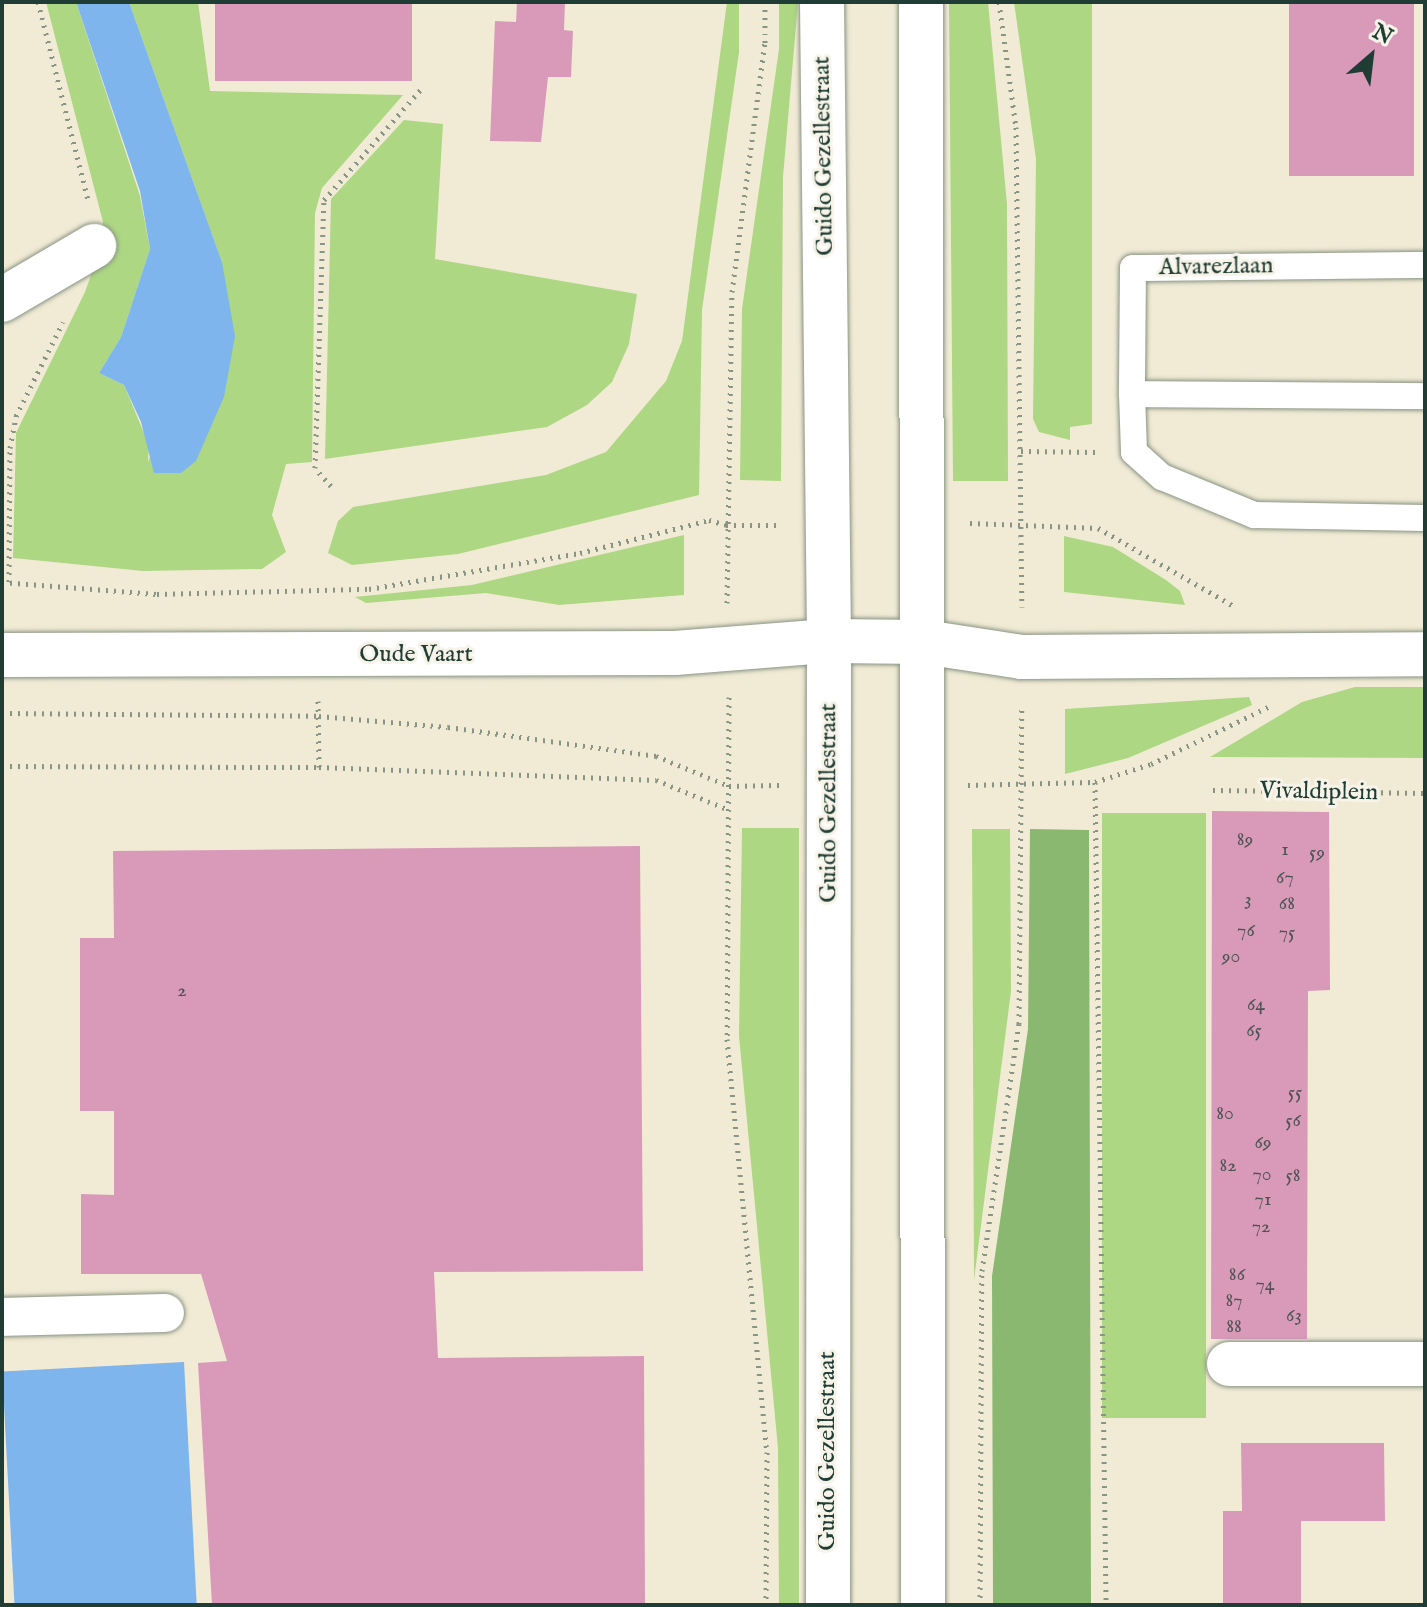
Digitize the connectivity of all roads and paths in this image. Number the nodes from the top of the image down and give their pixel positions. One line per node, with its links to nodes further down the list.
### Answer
1 (765, 2): 15 (path)
2 (822, 2): 17 (main road, Guido Gezellestraat)
3 (921, 2): 18 (main road)
4 (999, 2): 11 (path)
5 (422, 88): 13 (path)
6 (94, 246): 8 (main road)
7 (1425, 265): 9 (lane, Alvarezlaan)
8 (2, 300)
9 (1132, 394): 10 (lane); 12 (lane, Alvarezlaan)
10 (1425, 396)
11 (1021, 451): 12 (path); 16 (path)
12 (1134, 452): 14 (lane)
13 (331, 486)
14 (1425, 518)
15 (2, 582)
16 (1234, 607)
17 (829, 641): 18 (main road, Oude Vaart); 21 (main road, Oude Vaart); 35 (main road, Guido Gezellestraat)
18 (924, 642): 19 (main road); 36 (main road)
19 (1315, 654): 20 (main road); 26 (path)
20 (1425, 654)
21 (2, 655)
22 (2, 713): 23 (path)
23 (319, 716): 25 (path); 29 (path)
24 (2, 766): 25 (path)
25 (319, 767): 29 (path)
26 (1095, 782): 37 (path); 38 (path)
27 (1213, 790): 28 (path, Vivaldiplein)
28 (1425, 793)
29 (728, 809): 34 (path)
30 (165, 1313): 31 (street)
31 (2, 1317)
32 (1229, 1364): 33 (main road)
33 (1425, 1364)
34 (766, 1605)
35 (828, 1605)
36 (923, 1605)
37 (980, 1605)
38 (1106, 1605)

